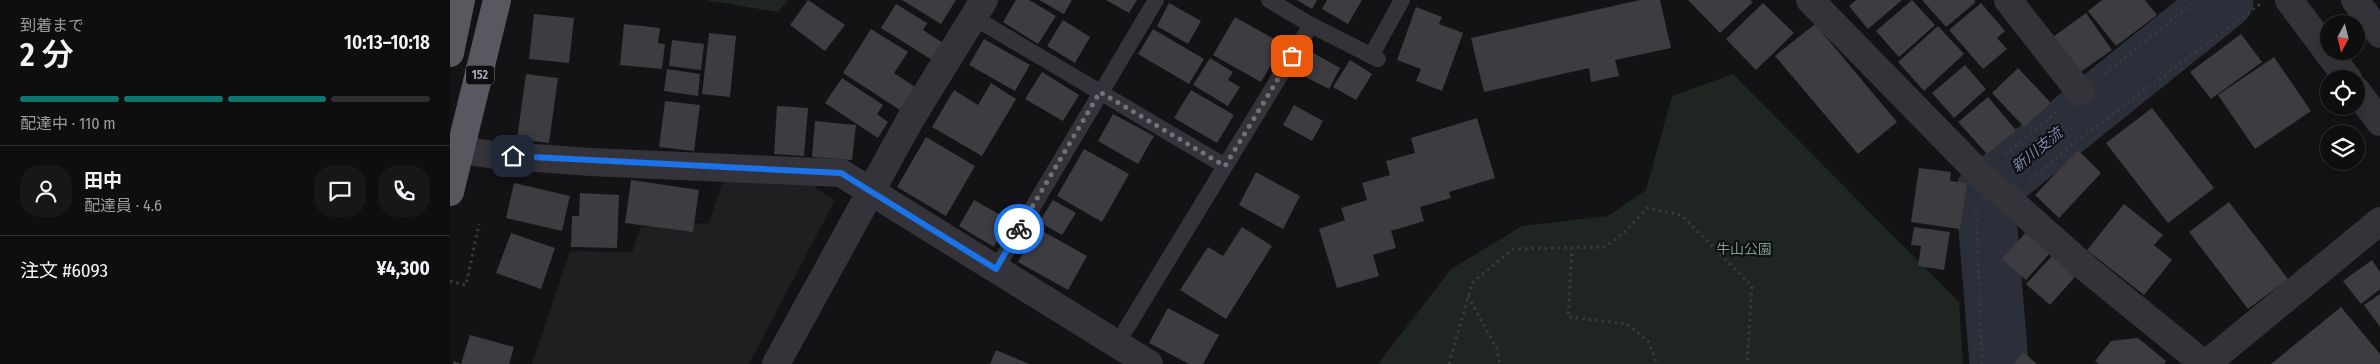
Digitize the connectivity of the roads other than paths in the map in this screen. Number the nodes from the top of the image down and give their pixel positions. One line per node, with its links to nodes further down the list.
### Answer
1 (461, 0): 13 (highway)
2 (497, 0): 19 (highway, 152)
3 (1156, 0): 15 (lane)
4 (1269, 0): 11 (lane)
5 (1402, 0): 11 (lane)
6 (1810, 0): 28 (street)
7 (2008, 0): 16 (street)
8 (2289, 0): 14 (street)
9 (2355, 0): 12 (street)
10 (979, 9): 15 (lane); 22 (street)
11 (1311, 25): 20 (lane)
12 (2380, 34)
13 (450, 53)
14 (2341, 70)
15 (1100, 92): 20 (lane); 24 (lane)
16 (2080, 92)
17 (2365, 102): 18 (street)
18 (2380, 122)
19 (462, 150): 21 (highway, 152); 22 (street)
20 (1225, 166): 25 (lane)
21 (450, 192)
22 (871, 192): 24 (street); 26 (street)
23 (2380, 221): 28 (street)
24 (996, 269): 27 (street)
25 (1126, 329)
26 (776, 364)
27 (1149, 364)
28 (2205, 364)

